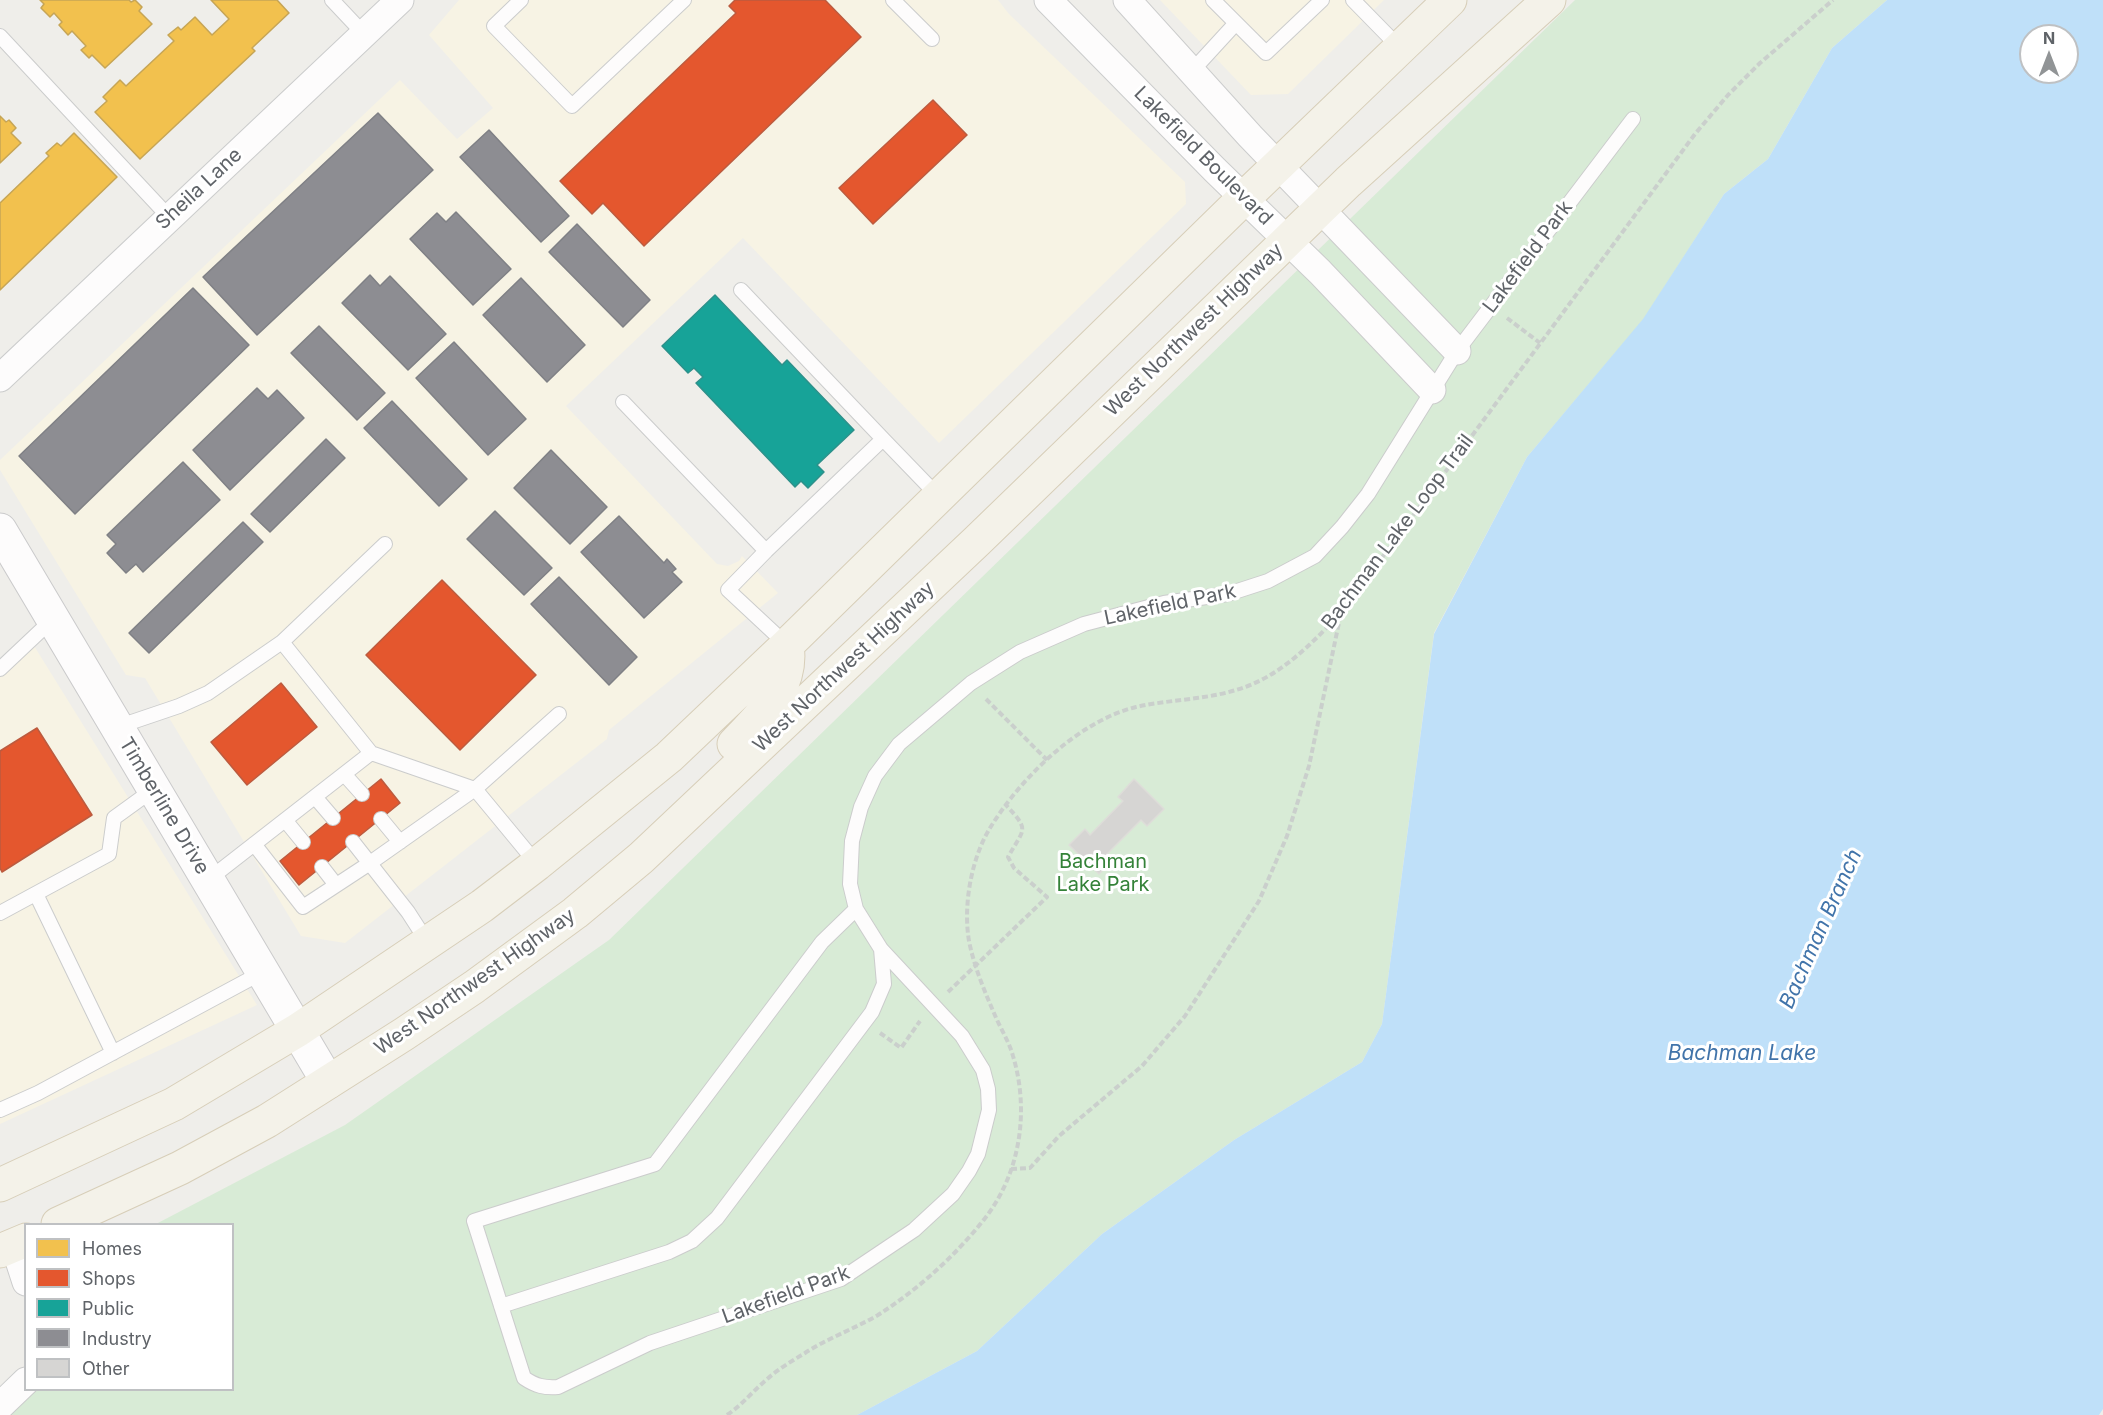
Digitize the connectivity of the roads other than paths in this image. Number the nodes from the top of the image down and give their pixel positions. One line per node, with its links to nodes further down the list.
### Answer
1 (332, 0): 14 (lane)
2 (399, 0): 14 (street, Sheila Lane)
3 (521, 0): 4 (lane)
4 (684, 0)
5 (893, 0): 16 (lane)
6 (1048, 0): 21 (street, Lakefield Boulevard)
7 (1127, 0): 18 (street)
8 (1213, 0): 13 (lane)
9 (1323, 0): 13 (lane)
10 (1353, 0): 17 (lane)
11 (1450, 0): 17 (main road)
12 (1547, 1): 22 (main road, West Northwest Highway)
13 (1236, 22): 18 (lane)
14 (364, 34): 23 (street, Sheila Lane)
15 (0, 36): 23 (lane)
16 (932, 39)
17 (1400, 48): 20 (main road)
18 (1192, 71): 20 (street)
19 (1633, 119): 26 (lane, Lakefield Park)
20 (1278, 165): 21 (main road); 22 (street)
21 (1244, 198): 24 (street, Lakefield Boulevard); 31 (main road)
22 (1319, 209): 24 (main road, West Northwest Highway); 26 (street)
23 (169, 217): 27 (street, Sheila Lane)
24 (1287, 240): 28 (street, Lakefield Boulevard); 54 (main road, West Northwest Highway)
25 (741, 290): 30 (lane)
26 (1457, 351): 28 (lane, Lakefield Park)
27 (0, 378)
28 (1432, 390): 61 (lane, Lakefield Park)
29 (623, 402): 34 (lane)
30 (882, 439): 31 (lane); 34 (lane)
31 (939, 497): 37 (main road)
32 (0, 530): 35 (street, Timberline Drive)
33 (385, 544): 36 (lane)
34 (766, 551): 37 (lane)
35 (53, 619): 38 (lane); 40 (street, Timberline Drive)
36 (282, 642): 40 (lane); 41 (lane)
37 (787, 645): 54 (main road); 56 (main road)
38 (0, 669)
39 (559, 714): 44 (lane)
40 (117, 727): 43 (street, Timberline Drive)
41 (371, 753): 42 (lane); 44 (lane)
42 (344, 774): 45 (lane); 46 (lane)
43 (154, 789): 58 (street, Timberline Drive); 60 (lane)
44 (475, 789): 52 (lane); 56 (lane)
45 (362, 794)
46 (315, 797): 47 (lane); 49 (lane)
47 (333, 818)
48 (381, 819): 52 (lane)
49 (285, 820): 50 (lane); 53 (lane)
50 (303, 842)
51 (353, 842): 55 (lane)
52 (400, 842): 55 (lane)
53 (254, 844): 58 (lane); 59 (lane)
54 (641, 858): 68 (main road, West Northwest Highway)
55 (370, 864): 59 (lane); 63 (lane)
56 (537, 864): 63 (main road)
57 (322, 867): 59 (lane)
58 (208, 880): 65 (street, Timberline Drive)
59 (336, 885)
60 (36, 894): 62 (lane); 67 (lane)
61 (856, 909): 64 (lane, Lakefield Park); 74 (lane)
62 (0, 913)
63 (428, 943): 66 (main road)
64 (881, 949): 74 (lane); 74 (lane, Lakefield Park)
65 (263, 972): 66 (street, Timberline Drive); 67 (lane)
66 (298, 1030): 68 (street, Timberline Drive); 70 (main road)
67 (113, 1053): 69 (lane)
68 (328, 1082): 71 (main road, West Northwest Highway)
69 (0, 1110)
70 (0, 1185)
71 (60, 1223)
72 (13, 1245): 73 (street)
73 (24, 1276)
74 (501, 1306)

